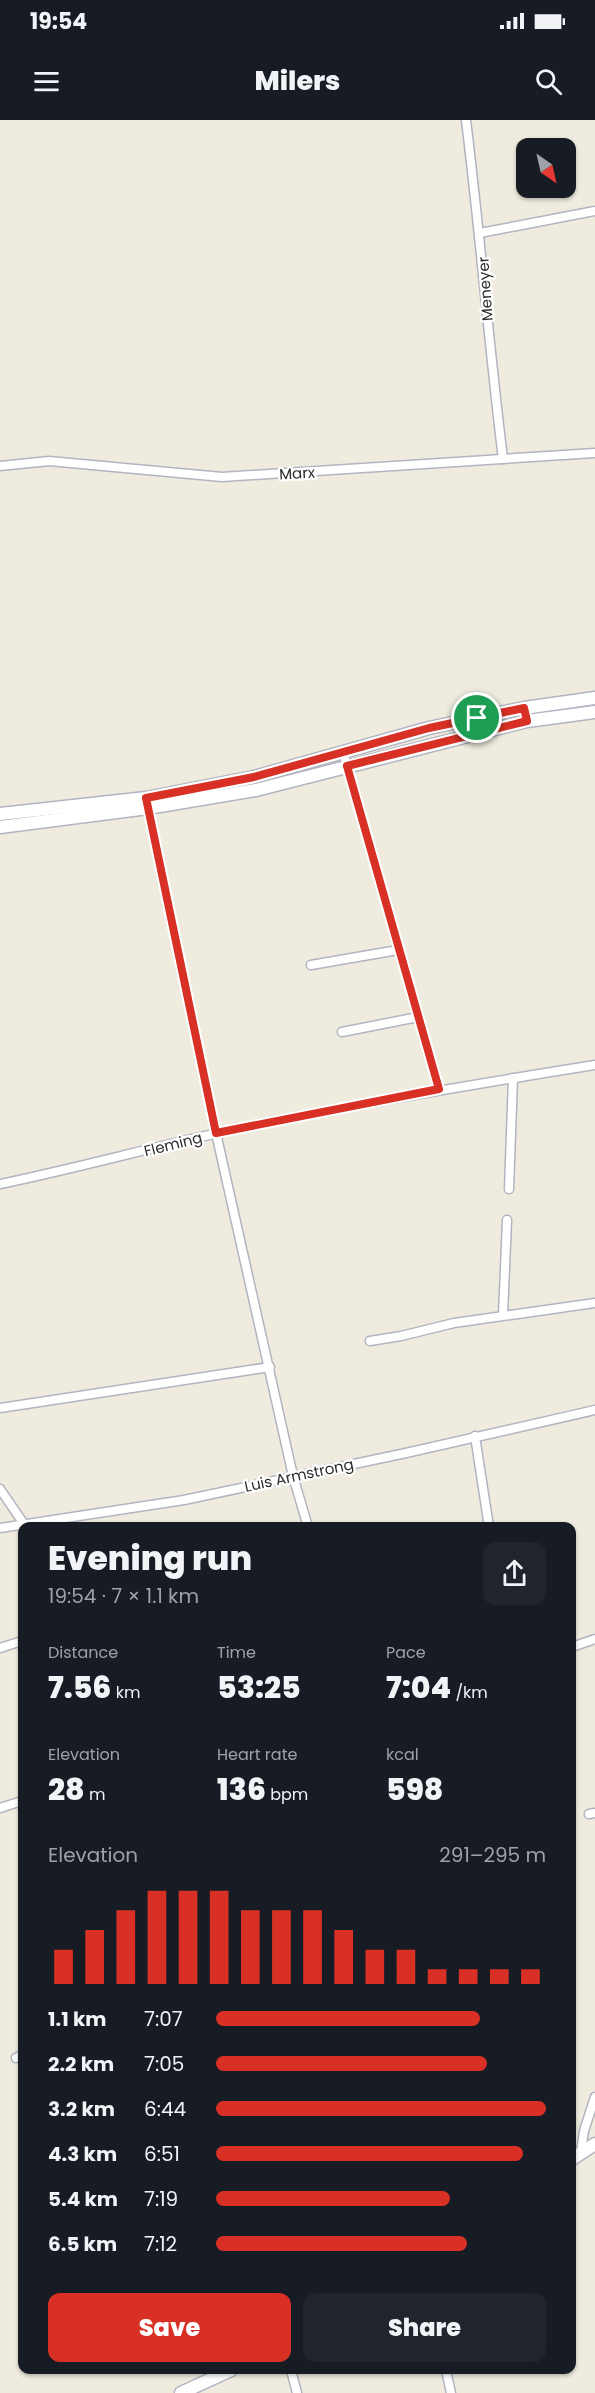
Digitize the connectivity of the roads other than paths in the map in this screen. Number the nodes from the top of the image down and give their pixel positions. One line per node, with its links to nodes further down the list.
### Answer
1 (466, 120): 3 (street, Meneyer)
2 (595, 211): 3 (street)
3 (480, 233): 5 (street, Meneyer)
4 (595, 453): 5 (street, Marx)
5 (503, 459): 6 (street, Marx)
6 (0, 466)
7 (595, 698): 8 (main road)
8 (524, 708): 10 (main road); 11 (main road)
9 (595, 712): 10 (main road)
10 (527, 721): 12 (main road)
11 (343, 752): 12 (street); 13 (main road)
12 (347, 766): 13 (main road); 16 (street)
13 (147, 803): 14 (main road); 15 (main road); 23 (street)
14 (0, 814)
15 (0, 827)
16 (398, 950): 17 (street); 18 (street)
17 (311, 965)
18 (418, 1017): 19 (street); 22 (street)
19 (342, 1032)
20 (595, 1065): 21 (street, Fleming)
21 (513, 1078): 22 (street, Fleming); 25 (street)
22 (439, 1089): 23 (street, Fleming)
23 (216, 1133): 24 (street, Fleming); 30 (street)
24 (0, 1185)
25 (509, 1189)
26 (507, 1220): 28 (street)
27 (595, 1304): 28 (street)
28 (503, 1315): 29 (street)
29 (370, 1341)
30 (270, 1368): 31 (street); 34 (street)
31 (0, 1408)
32 (595, 1410): 33 (street, Luis Armstrong)
33 (475, 1436): 34 (street, Luis Armstrong); 39 (street)
34 (293, 1476): 37 (street, Luis Armstrong); 38 (street)
35 (0, 1489): 36 (street)
36 (23, 1522)
37 (44, 1522)
38 (307, 1522)
39 (488, 1522)
40 (18, 1526): 41 (street, Luis Armstrong)
41 (0, 1528)
42 (595, 1639): 44 (street)
43 (18, 1642): 45 (street)
44 (576, 1646)
45 (0, 1648)
46 (18, 1802): 47 (street)
47 (0, 1808)
48 (595, 2097): 50 (street)
49 (595, 2144): 50 (main road)
50 (576, 2156)
51 (222, 2374): 54 (main road)
52 (292, 2374): 55 (street)
53 (447, 2374): 56 (street)
54 (181, 2393)
55 (297, 2393)
56 (451, 2393)

